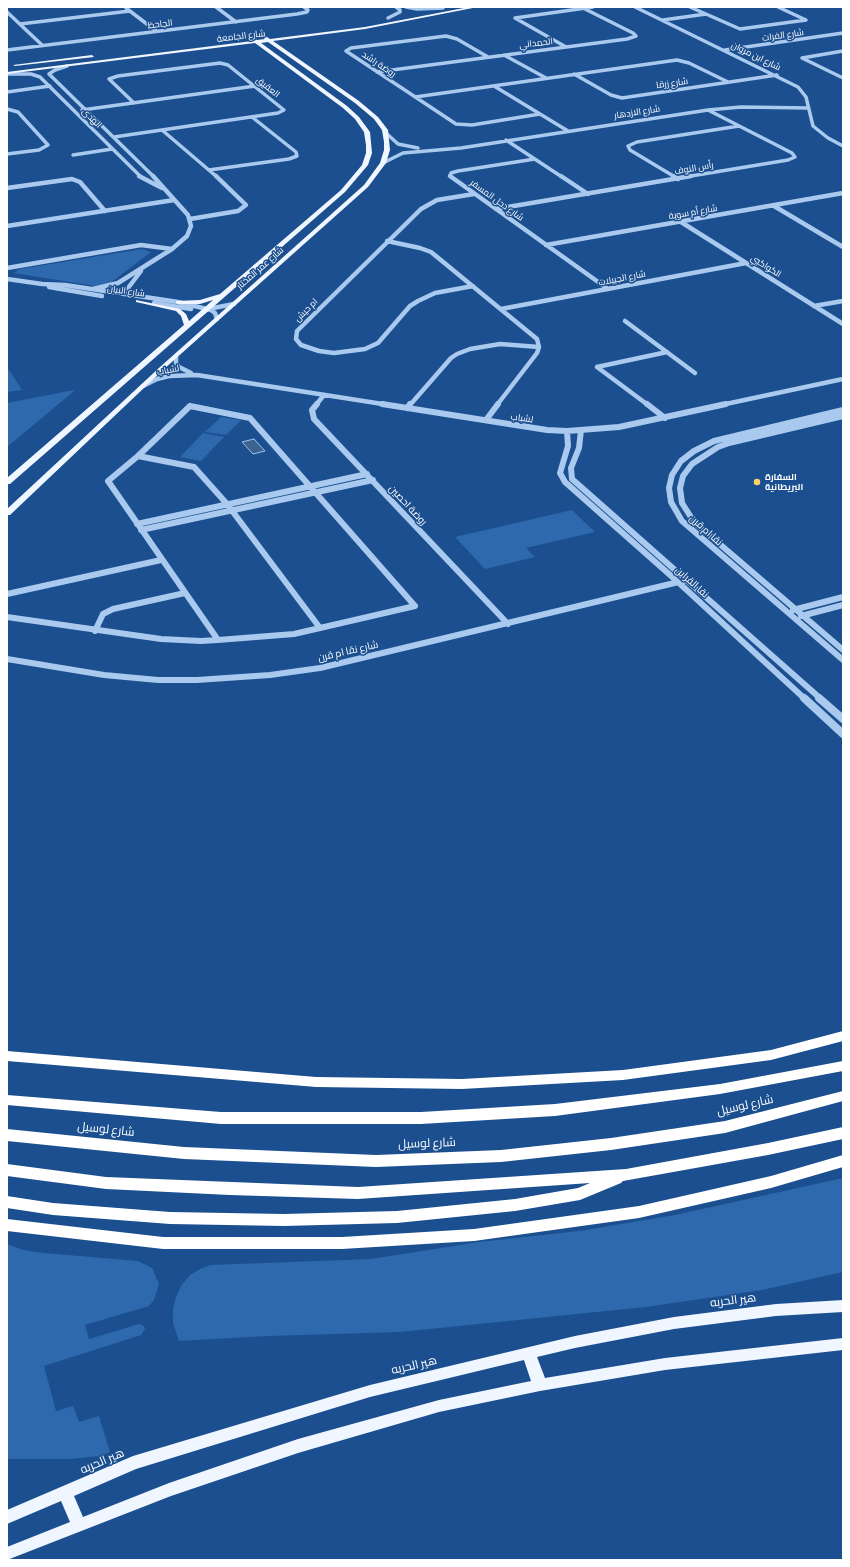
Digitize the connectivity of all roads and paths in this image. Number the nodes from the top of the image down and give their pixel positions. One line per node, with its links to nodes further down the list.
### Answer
1 (125, 7): 13 (street)
2 (216, 7): 19 (street)
3 (304, 7): 19 (street, الجاحظ)
4 (396, 7): 16 (street)
5 (406, 7): 6 (street)
6 (445, 7): 16 (main road, شارع الجامعة)
7 (476, 7): 25 (main road, شارع الجامعة)
8 (592, 7): 12 (street)
9 (635, 7): 18 (street, شارع ابن مروان)
10 (690, 7): 15 (street)
11 (778, 7): 15 (street)
12 (583, 8): 32 (street); 32 (street, الحمداني)
13 (130, 11): 20 (street); 21 (street)
14 (7, 12): 20 (street)
15 (706, 14): 18 (street)
16 (388, 18): 17 (main road, شارع الجامعة)
17 (376, 20): 22 (main road, شارع الجامعة); 27 (main road)
18 (663, 20): 34 (street, شارع ابن مروان)
19 (236, 22): 21 (street, الجاحظ)
20 (20, 24): 30 (street)
21 (156, 31): 30 (street, الجاحظ)
22 (278, 33)
23 (843, 34): 34 (street, شارع الفرات)
24 (250, 36): 26 (main road, شارع الجامعة); 27 (main road, شارع الجامعة); 29 (main road, شارع عمر المختار)
25 (306, 36): 27 (main road, شارع الجامعة); 35 (main road)
26 (242, 37)
27 (267, 37): 29 (main road, شارع الجامعة); 35 (main road)
28 (235, 38): 37 (main road)
29 (257, 42): 31 (main road, شارع الجامعة); 38 (main road, شارع عمر المختار)
30 (42, 45): 33 (street, الجاحظ)
31 (216, 47): 37 (main road, شارع الجامعة); 38 (main road)
32 (566, 47): 40 (street, الحمداني)
33 (7, 50)
34 (725, 50): 47 (street, شارع ابن مروان)
35 (284, 51): 68 (main road)
36 (843, 51): 49 (street)
37 (160, 54): 43 (main road, شارع الجامعة)
38 (273, 54): 106 (main road, شارع عمر المختار)
39 (95, 55): 42 (main road)
40 (504, 55): 41 (street, الحمداني); 48 (street)
41 (488, 57): 44 (street, الحمداني); 44 (street, روضة راشد)
42 (7, 66)
43 (66, 66): 45 (main road, شارع الجامعة); 51 (street, الهدى)
44 (377, 72): 56 (street, روضة راشد)
45 (7, 74): 52 (street, الهدى)
46 (574, 74): 48 (street); 50 (street); 50 (street, شارع زرقا)
47 (777, 75): 50 (street, شارع زرقا); 58 (street, شارع ابن مروان)
48 (546, 78): 54 (street)
49 (843, 78)
50 (728, 82)
51 (60, 84): 52 (street); 60 (street, الهدى)
52 (49, 86): 55 (street); 62 (street, الهدى)
53 (254, 86): 57 (street); 57 (street, العقيق); 64 (street, العقيق)
54 (494, 86): 56 (street); 63 (street)
55 (7, 92)
56 (415, 97): 63 (street, روضة راشد)
57 (134, 103): 60 (street)
58 (808, 108): 61 (street, شارع الازدهار); 72 (street, شارع ابن مروان)
59 (7, 109): 74 (street)
60 (86, 109): 62 (street); 69 (street, الهدى)
61 (708, 110): 65 (street, رأس النوف); 67 (street, شارع الازدهار)
62 (74, 111): 73 (street, الهدى)
63 (540, 114): 67 (street)
64 (252, 117): 66 (street, العقيق); 80 (street)
65 (739, 126): 81 (street); 81 (street, رأس النوف)
66 (162, 130): 69 (street, العقيق); 80 (street)
67 (568, 131): 70 (street, شارع الازدهار)
68 (386, 133): 71 (street, شارع الازدهار); 77 (main road, شارع عمر المختار)
69 (114, 137): 78 (street, الهدى)
70 (506, 140): 71 (street, شارع الازدهار); 76 (street)
71 (470, 146): 77 (street, شارع الازدهار)
72 (843, 146)
73 (112, 149): 75 (street); 79 (street, الهدى)
74 (7, 154)
75 (73, 155)
76 (535, 159): 85 (street, شارع دحل المسفر); 86 (street)
77 (383, 163): 111 (main road, شارع عمر المختار)
78 (143, 166): 79 (street); 83 (street, الهدى)
79 (131, 168): 83 (street, الهدى)
80 (209, 170): 91 (street)
81 (678, 179): 86 (street, رأس النوف)
82 (7, 188): 90 (street)
83 (162, 188): 87 (street, الهدى)
84 (843, 193): 88 (street, شارع أم سوية)
85 (474, 194): 89 (street, شارع دحل المسفر); 94 (street, ام حيش)
86 (588, 194): 89 (street, رأس النوف)
87 (174, 200): 90 (street); 91 (street, الهدى)
88 (774, 206): 92 (street, شارع أم سوية); 96 (street)
89 (496, 209): 95 (street, شارع دحل المسفر)
90 (105, 211): 93 (street)
91 (190, 218): 97 (street)
92 (681, 222): 95 (street, شارع أم سوية); 98 (street, الكواكبي)
93 (7, 226)
94 (387, 241): 103 (street); 103 (street, ام حيش)
95 (546, 245): 105 (street, شارع دحل المسفر)
96 (843, 247)
97 (172, 249): 99 (street); 100 (street)
98 (746, 263): 105 (street, شارع الجبيلات); 112 (street, الكواكبي)
99 (145, 266): 104 (street); 107 (street)
100 (7, 268)
101 (7, 279): 102 (street, شارع البيان)
102 (42, 284): 104 (street, شارع البيان); 108 (street, شارع البيان)
103 (473, 286): 114 (street)
104 (93, 289): 107 (street, شارع البيان)
105 (608, 289): 114 (street, شارع الجبيلات)
106 (226, 292): 110 (main road); 113 (main road, شارع عمر المختار)
107 (130, 295): 110 (street, شارع البيان)
108 (138, 300): 113 (street, شارع البيان); 118 (main road)
109 (843, 300): 112 (street)
110 (178, 302): 113 (street, شارع البيان)
111 (234, 304): 113 (street, شارع البيان); 115 (main road, شارع عمر المختار)
112 (814, 306): 117 (street, الكواكبي)
113 (207, 309): 115 (street); 118 (main road, شارع عمر المختار)
114 (501, 309): 119 (street)
115 (217, 319): 121 (main road, شارع عمر المختار)
116 (625, 321): 120 (street)
117 (843, 324)
118 (188, 326): 137 (main road, شارع عمر المختار)
119 (539, 347): 127 (street); 131 (street)
120 (667, 352): 122 (street); 130 (street)
121 (176, 356): 123 (street, لشباب); 125 (main road, شارع عمر المختار)
122 (695, 373)
123 (197, 375): 125 (street, لشباب); 126 (street, لشباب)
124 (843, 379): 130 (street, لشباب)
125 (143, 386): 142 (main road, شارع عمر المختار)
126 (324, 395): 127 (street, لشباب); 135 (street, روضة احصين)
127 (407, 408): 131 (street, لشباب)
128 (843, 410): 153 (street, نقا ام قرن)
129 (843, 416): 152 (street, نقا ام قرن)
130 (665, 418): 132 (street, لشباب)
131 (486, 420): 133 (street, لشباب)
132 (581, 430): 133 (street, لشباب); 146 (street, نقا القراين)
133 (567, 431): 147 (street, نقا القراين)
134 (138, 456): 138 (street); 140 (street); 143 (street)
135 (367, 474): 136 (street, روضة احصين); 138 (street)
136 (373, 480): 139 (street); 157 (street, روضة احصين)
137 (7, 482)
138 (311, 486): 139 (street); 140 (street)
139 (316, 492): 141 (street); 158 (street)
140 (227, 504): 141 (street); 143 (street)
141 (231, 510): 144 (street); 158 (street)
142 (7, 513)
143 (137, 524): 144 (street)
144 (141, 530): 145 (street)
145 (161, 560): 148 (street); 149 (street)
146 (687, 580): 147 (street, شارع نقا ام قرن); 164 (street, نقا القراين)
147 (678, 582): 157 (street, شارع نقا ام قرن); 165 (street, نقا القراين)
148 (185, 593): 159 (street); 160 (street)
149 (7, 594)
150 (843, 597): 152 (street)
151 (843, 605): 154 (street)
152 (796, 609): 153 (street); 154 (street, نقا ام قرن)
153 (786, 612): 156 (street, نقا ام قرن)
154 (803, 615): 156 (street); 161 (street, نقا ام قرن)
155 (7, 617): 159 (street)
156 (793, 618): 163 (street, نقا ام قرن)
157 (508, 624): 162 (street, شارع نقا ام قرن)
158 (320, 628): 160 (street)
159 (95, 631): 160 (street)
160 (218, 640)
161 (843, 650)
162 (7, 659)
163 (843, 660)
164 (843, 718)
165 (843, 734)
166 (843, 1036): 167 (highway)
167 (7, 1056)
168 (843, 1066): 170 (highway)
169 (843, 1096): 172 (highway, شارع لوسيل)
170 (7, 1100)
171 (843, 1133): 175 (highway)
172 (7, 1135)
173 (843, 1161): 177 (highway)
174 (7, 1170): 175 (highway)
175 (626, 1175): 176 (highway)
176 (7, 1202)
177 (7, 1225)
178 (843, 1306): 180 (main road, هير الحربه)
179 (843, 1344): 181 (main road)
180 (528, 1353): 181 (main road); 182 (main road, هير الحربه)
181 (540, 1385): 184 (main road)
182 (65, 1492): 183 (main road, هير الحربه); 184 (main road)
183 (7, 1517)
184 (79, 1526): 185 (main road)
185 (7, 1554)

